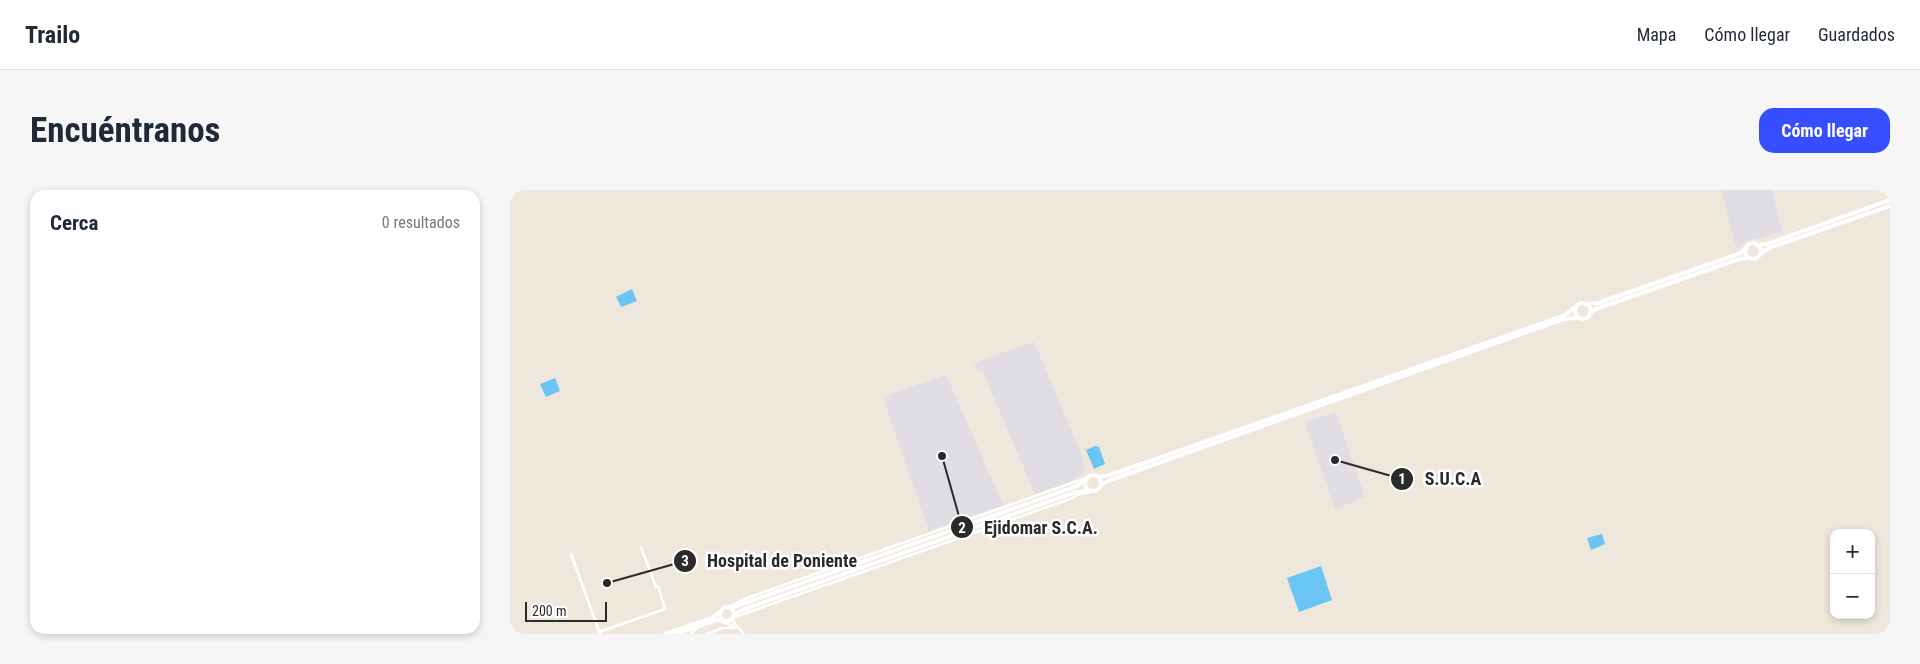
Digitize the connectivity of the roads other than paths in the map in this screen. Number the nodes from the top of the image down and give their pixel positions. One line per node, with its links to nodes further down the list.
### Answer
1 (1890, 200): 3 (main road)
2 (1890, 206): 5 (main road)
3 (1756, 245): 4 (main road); 5 (main road)
4 (1746, 248): 6 (main road); 7 (main road)
5 (1760, 254): 6 (main road)
6 (1749, 258): 9 (main road)
7 (1586, 304): 8 (main road); 9 (main road)
8 (1576, 307): 10 (main road); 11 (main road)
9 (1590, 313): 10 (main road)
10 (1579, 318): 13 (main road)
11 (1098, 477): 12 (main road); 13 (main road)
12 (1087, 478): 14 (main road); 17 (main road)
13 (1101, 485): 14 (main road)
14 (1093, 491): 19 (main road)
15 (641, 546): 23 (street)
16 (571, 554): 23 (street)
17 (729, 607): 18 (main road); 19 (main road)
18 (720, 613): 19 (main road); 24 (main road)
19 (730, 620): 20 (main road); 20 (street); 22 (street)
20 (712, 621): 21 (main road)
21 (700, 625): 25 (main road); 26 (street)
22 (737, 628): 27 (street); 28 (street)
23 (600, 633)
24 (665, 634)
25 (675, 634)
26 (691, 634)
27 (707, 634)
28 (744, 634)

